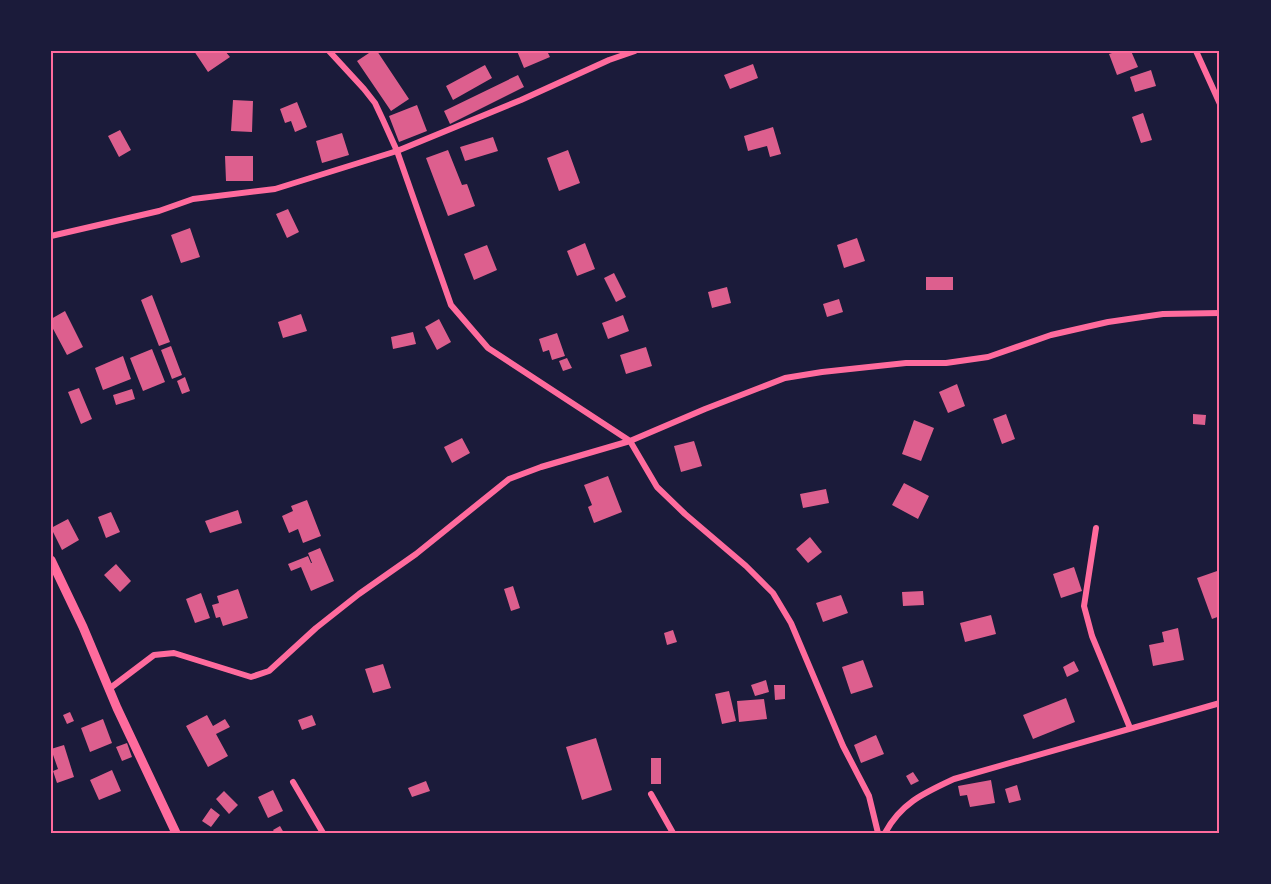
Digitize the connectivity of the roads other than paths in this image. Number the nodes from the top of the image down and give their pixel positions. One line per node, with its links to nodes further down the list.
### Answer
1 (329, 51): 5 (street)
2 (635, 51): 5 (street)
3 (1196, 51): 4 (street)
4 (1220, 104)
5 (398, 151): 6 (street); 8 (street)
6 (51, 236)
7 (1220, 312): 8 (street)
8 (630, 441): 11 (street); 19 (street)
9 (1096, 528): 13 (street)
10 (51, 560): 11 (street)
11 (109, 688): 16 (street)
12 (1220, 703): 13 (street)
13 (1130, 728): 20 (street)
14 (293, 782): 17 (street)
15 (651, 794): 18 (street)
16 (176, 833)
17 (323, 833)
18 (673, 833)
19 (878, 833)
20 (885, 833)

